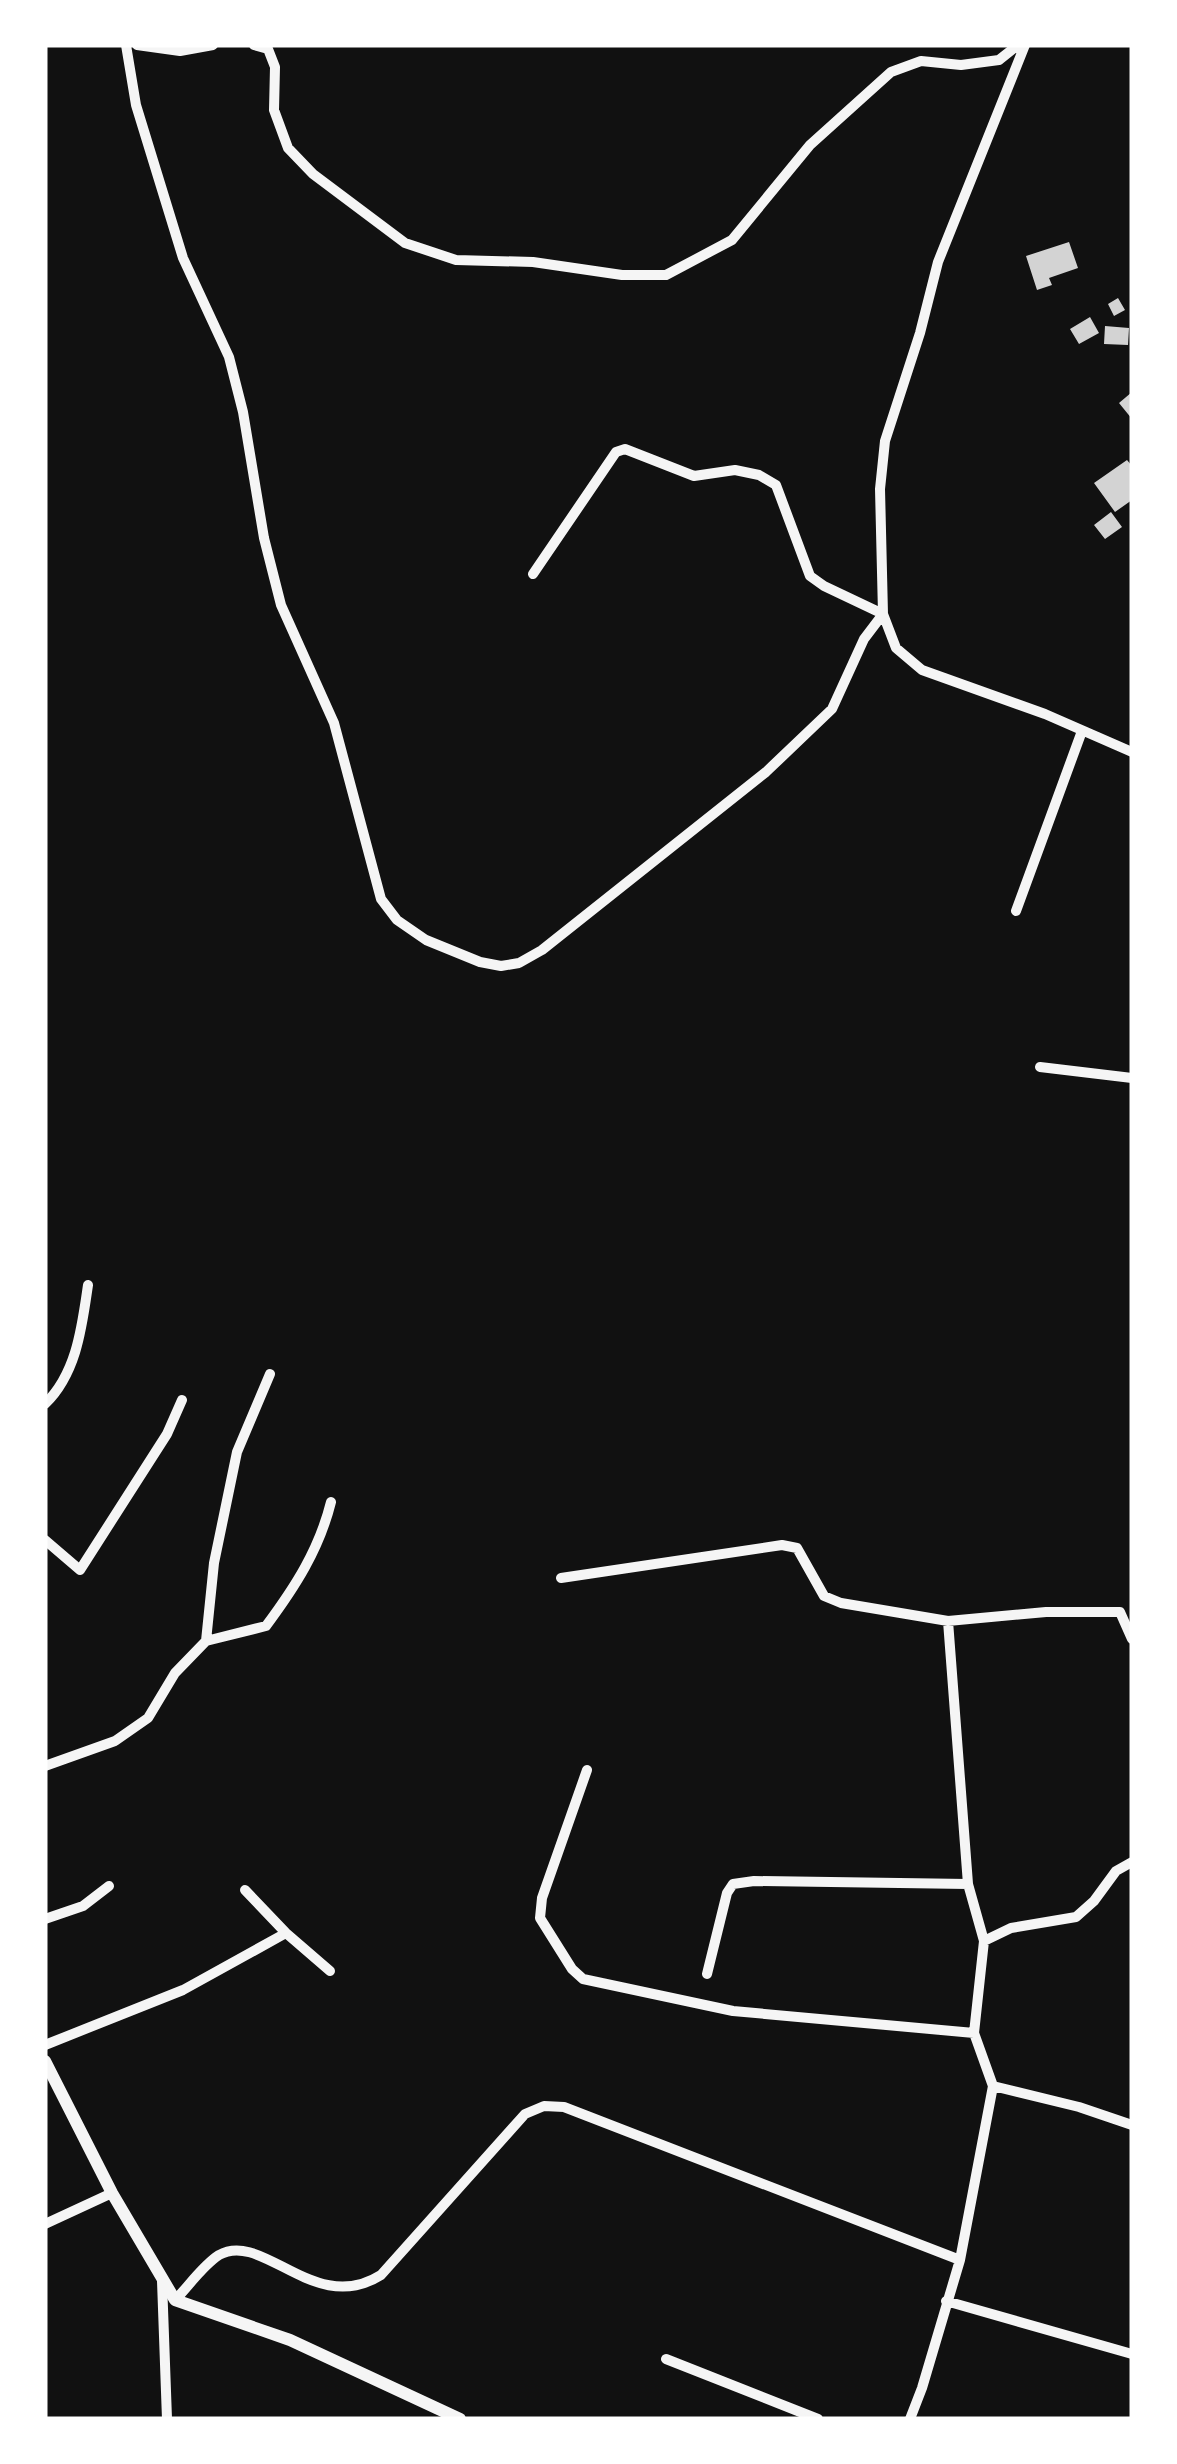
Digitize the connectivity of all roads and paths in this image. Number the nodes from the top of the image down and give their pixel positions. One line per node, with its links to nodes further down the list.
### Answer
1 (126, 45): 8 (street)
2 (136, 45): 3 (street)
3 (213, 45)
4 (254, 45): 6 (street)
5 (1021, 45): 6 (street); 8 (street)
6 (273, 51)
7 (532, 574): 8 (street)
8 (883, 614): 9 (street)
9 (1082, 731): 10 (street); 11 (street)
10 (1132, 752)
11 (1016, 910)
12 (1040, 1068): 13 (street)
13 (1132, 1078)
14 (88, 1285): 17 (street)
15 (270, 1374): 23 (street)
16 (182, 1400): 19 (street)
17 (45, 1404)
18 (330, 1502): 23 (street)
19 (45, 1540)
20 (560, 1578): 21 (street)
21 (948, 1621): 22 (street); 27 (street)
22 (1132, 1639)
23 (206, 1642): 24 (street)
24 (45, 1766)
25 (587, 1770): 35 (street)
26 (1132, 1862): 32 (street)
27 (968, 1884): 32 (street); 34 (street)
28 (109, 1886): 30 (street)
29 (245, 1890): 31 (street)
30 (45, 1919)
31 (286, 1934): 33 (street); 36 (street)
32 (984, 1941): 35 (street)
33 (330, 1972)
34 (707, 1974)
35 (974, 2032): 38 (street)
36 (45, 2045)
37 (45, 2061): 40 (street)
38 (994, 2086): 39 (street); 42 (street)
39 (1132, 2125)
40 (112, 2192): 41 (street); 43 (street)
41 (45, 2224)
42 (960, 2260): 44 (street); 45 (street)
43 (162, 2280): 44 (street); 48 (street)
44 (175, 2300): 49 (street)
45 (946, 2301): 46 (street); 51 (street)
46 (1132, 2354)
47 (666, 2359): 50 (street)
48 (167, 2419)
49 (460, 2419)
50 (818, 2419)
51 (910, 2419)

